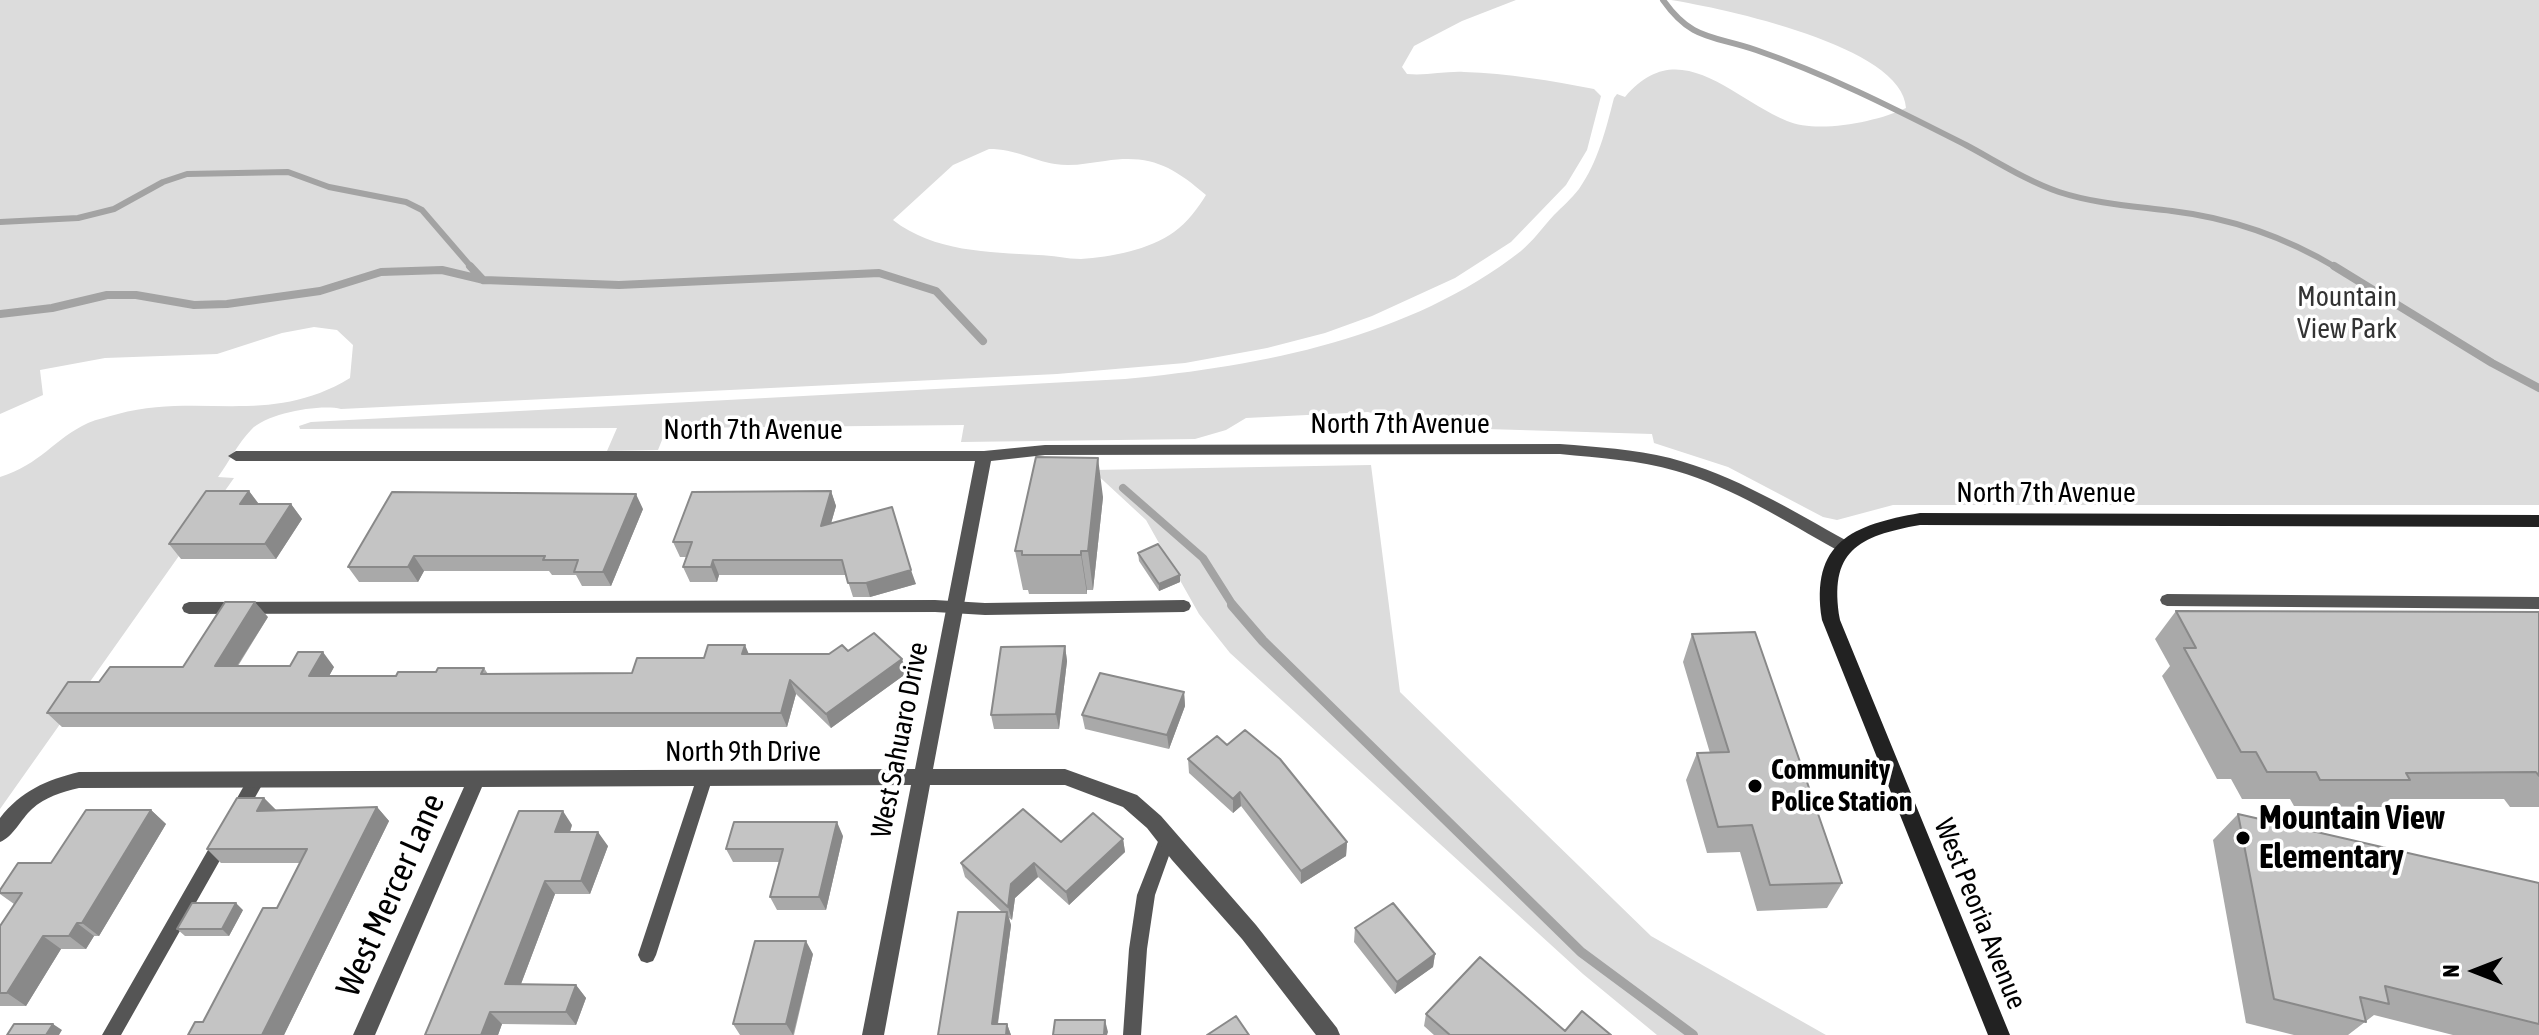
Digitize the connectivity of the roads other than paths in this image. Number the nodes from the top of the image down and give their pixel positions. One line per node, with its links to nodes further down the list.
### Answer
1 (236, 456): 2 (street, North 7th Avenue)
2 (984, 456): 4 (street, North 7th Avenue); 9 (street, West Sahuaro Drive)
3 (2539, 521): 4 (street, North 7th Avenue)
4 (1843, 546): 22 (street, West Peoria Avenue)
5 (2167, 600): 6 (lane)
6 (2539, 603)
7 (1184, 606): 9 (lane)
8 (189, 608): 9 (lane)
9 (954, 608): 13 (street, West Sahuaro Drive)
10 (256, 780): 11 (street, North 9th Drive); 14 (street, North 9th Drive); 17 (lane)
11 (476, 780): 12 (street, North 9th Drive); 18 (street, West Mercer Lane)
12 (704, 780): 13 (street, North 9th Drive); 16 (lane)
13 (921, 780): 15 (street, North 9th Drive); 19 (street, West Sahuaro Drive)
14 (0, 833)
15 (1167, 839): 20 (lane); 21 (street, North 9th Drive)
16 (647, 955)
17 (111, 1035)
18 (364, 1035)
19 (873, 1035)
20 (1132, 1035)
21 (1329, 1035)
22 (1999, 1035)

